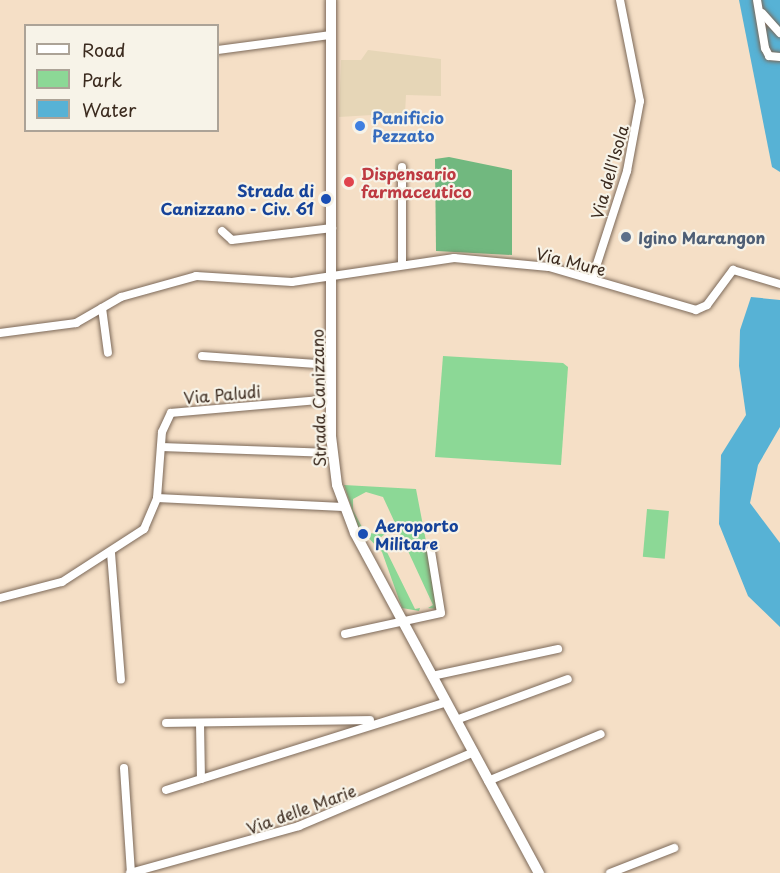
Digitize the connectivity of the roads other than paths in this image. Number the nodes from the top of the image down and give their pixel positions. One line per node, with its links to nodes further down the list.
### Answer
1 (331, 0): 6 (street, Strada Canizzano)
2 (620, 0): 14 (street, Via dell'Isola)
3 (757, 0): 4 (street)
4 (761, 12): 5 (street); 8 (street)
5 (780, 33)
6 (331, 35): 7 (street); 10 (street, Strada Canizzano)
7 (219, 50)
8 (780, 57)
9 (402, 167): 12 (street)
10 (332, 228): 11 (street); 13 (street, Strada Canizzano)
11 (222, 231)
12 (402, 263): 13 (street, Via Mure); 14 (street, Via Mure)
13 (332, 279): 16 (street, Via Mure); 20 (street, Strada Canizzano)
14 (592, 279): 15 (street, Via Mure)
15 (780, 284)
16 (102, 308): 17 (street, Via Mure); 18 (street)
17 (0, 333)
18 (108, 353)
19 (202, 356): 20 (street)
20 (331, 364): 21 (street, Strada Canizzano)
21 (331, 399): 22 (street, Via Paludi); 23 (street, Strada Canizzano)
22 (161, 447): 23 (street); 24 (street, Via Paludi)
23 (332, 453): 25 (street, Strada Canizzano)
24 (157, 498): 25 (street); 27 (street, Via Paludi)
25 (344, 507): 29 (street, Strada Canizzano)
26 (432, 551): 29 (street)
27 (111, 553): 28 (street, Via Paludi); 34 (street)
28 (0, 598)
29 (403, 623): 30 (street); 32 (street, Strada Canizzano)
30 (345, 634)
31 (558, 649): 32 (street)
32 (432, 676): 35 (street, Strada Canizzano)
33 (568, 679): 37 (street)
34 (121, 680)
35 (446, 702): 36 (street); 37 (street, Strada Canizzano)
36 (378, 719): 39 (street); 43 (street)
37 (456, 720): 41 (street, Strada Canizzano)
38 (166, 723): 39 (street)
39 (200, 723): 43 (street)
40 (601, 734): 44 (street)
41 (474, 752): 44 (street, Strada Canizzano); 47 (street, Via delle Marie)
42 (124, 768): 47 (street, Via delle Marie)
43 (201, 779): 45 (street)
44 (488, 780): 48 (street, Strada Canizzano)
45 (166, 790)
46 (674, 848): 49 (street)
47 (130, 873)
48 (539, 873)
49 (610, 873)

